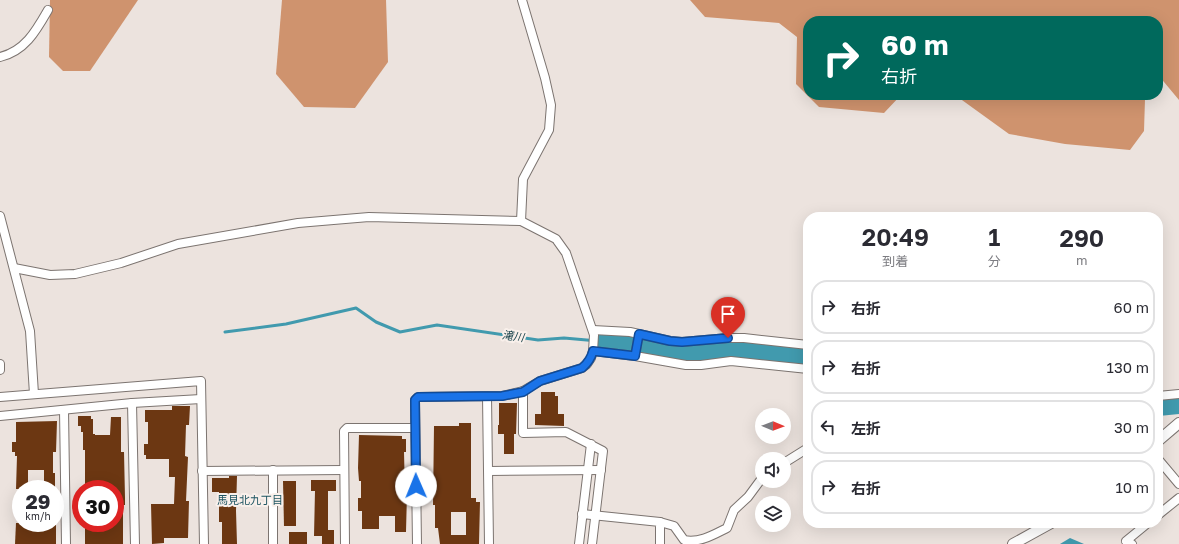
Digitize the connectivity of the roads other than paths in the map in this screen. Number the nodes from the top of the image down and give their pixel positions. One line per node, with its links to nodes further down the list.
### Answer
1 (522, 0): 5 (street)
2 (48, 10): 3 (street)
3 (0, 57)
4 (0, 216): 6 (street)
5 (521, 221): 7 (street); 8 (street)
6 (1, 226): 7 (street)
7 (14, 268): 17 (street)
8 (594, 333): 9 (street); 11 (street)
9 (639, 334): 10 (street); 12 (street)
10 (803, 345)
11 (593, 351): 12 (street); 16 (street)
12 (635, 356): 14 (street)
13 (0, 364): 15 (street)
14 (803, 368)
15 (0, 370)
16 (523, 392): 19 (street); 29 (street)
17 (34, 394): 21 (street); 22 (street)
18 (1179, 394): 20 (street)
19 (487, 396): 27 (street); 38 (street)
20 (1163, 396)
21 (0, 397)
22 (201, 399): 23 (street); 37 (street)
23 (132, 403): 24 (street); 49 (street)
24 (64, 410): 25 (street); 48 (street)
25 (0, 416)
26 (1179, 423): 28 (street)
27 (415, 428): 34 (street); 53 (street)
28 (1163, 437)
29 (591, 444): 35 (street); 36 (street)
30 (803, 451): 31 (street)
31 (791, 459)
32 (1163, 465): 39 (street)
33 (273, 470): 34 (street); 37 (street); 51 (street)
34 (344, 470): 52 (street)
35 (588, 470): 36 (street); 38 (street); 43 (street)
36 (601, 470): 44 (street)
37 (202, 471): 50 (street)
38 (488, 471): 54 (street)
39 (1179, 484)
40 (755, 488): 45 (street)
41 (1179, 498): 42 (street)
42 (1163, 511)
43 (582, 514): 44 (street); 55 (street)
44 (595, 516): 45 (street); 56 (street)
45 (660, 522): 57 (street)
46 (1042, 528): 58 (street)
47 (1142, 528): 59 (street)
48 (66, 544)
49 (135, 544)
50 (204, 544)
51 (273, 544)
52 (345, 544)
53 (416, 544)
54 (489, 544)
55 (578, 544)
56 (592, 544)
57 (660, 544)
58 (1013, 544)
59 (1132, 544)

